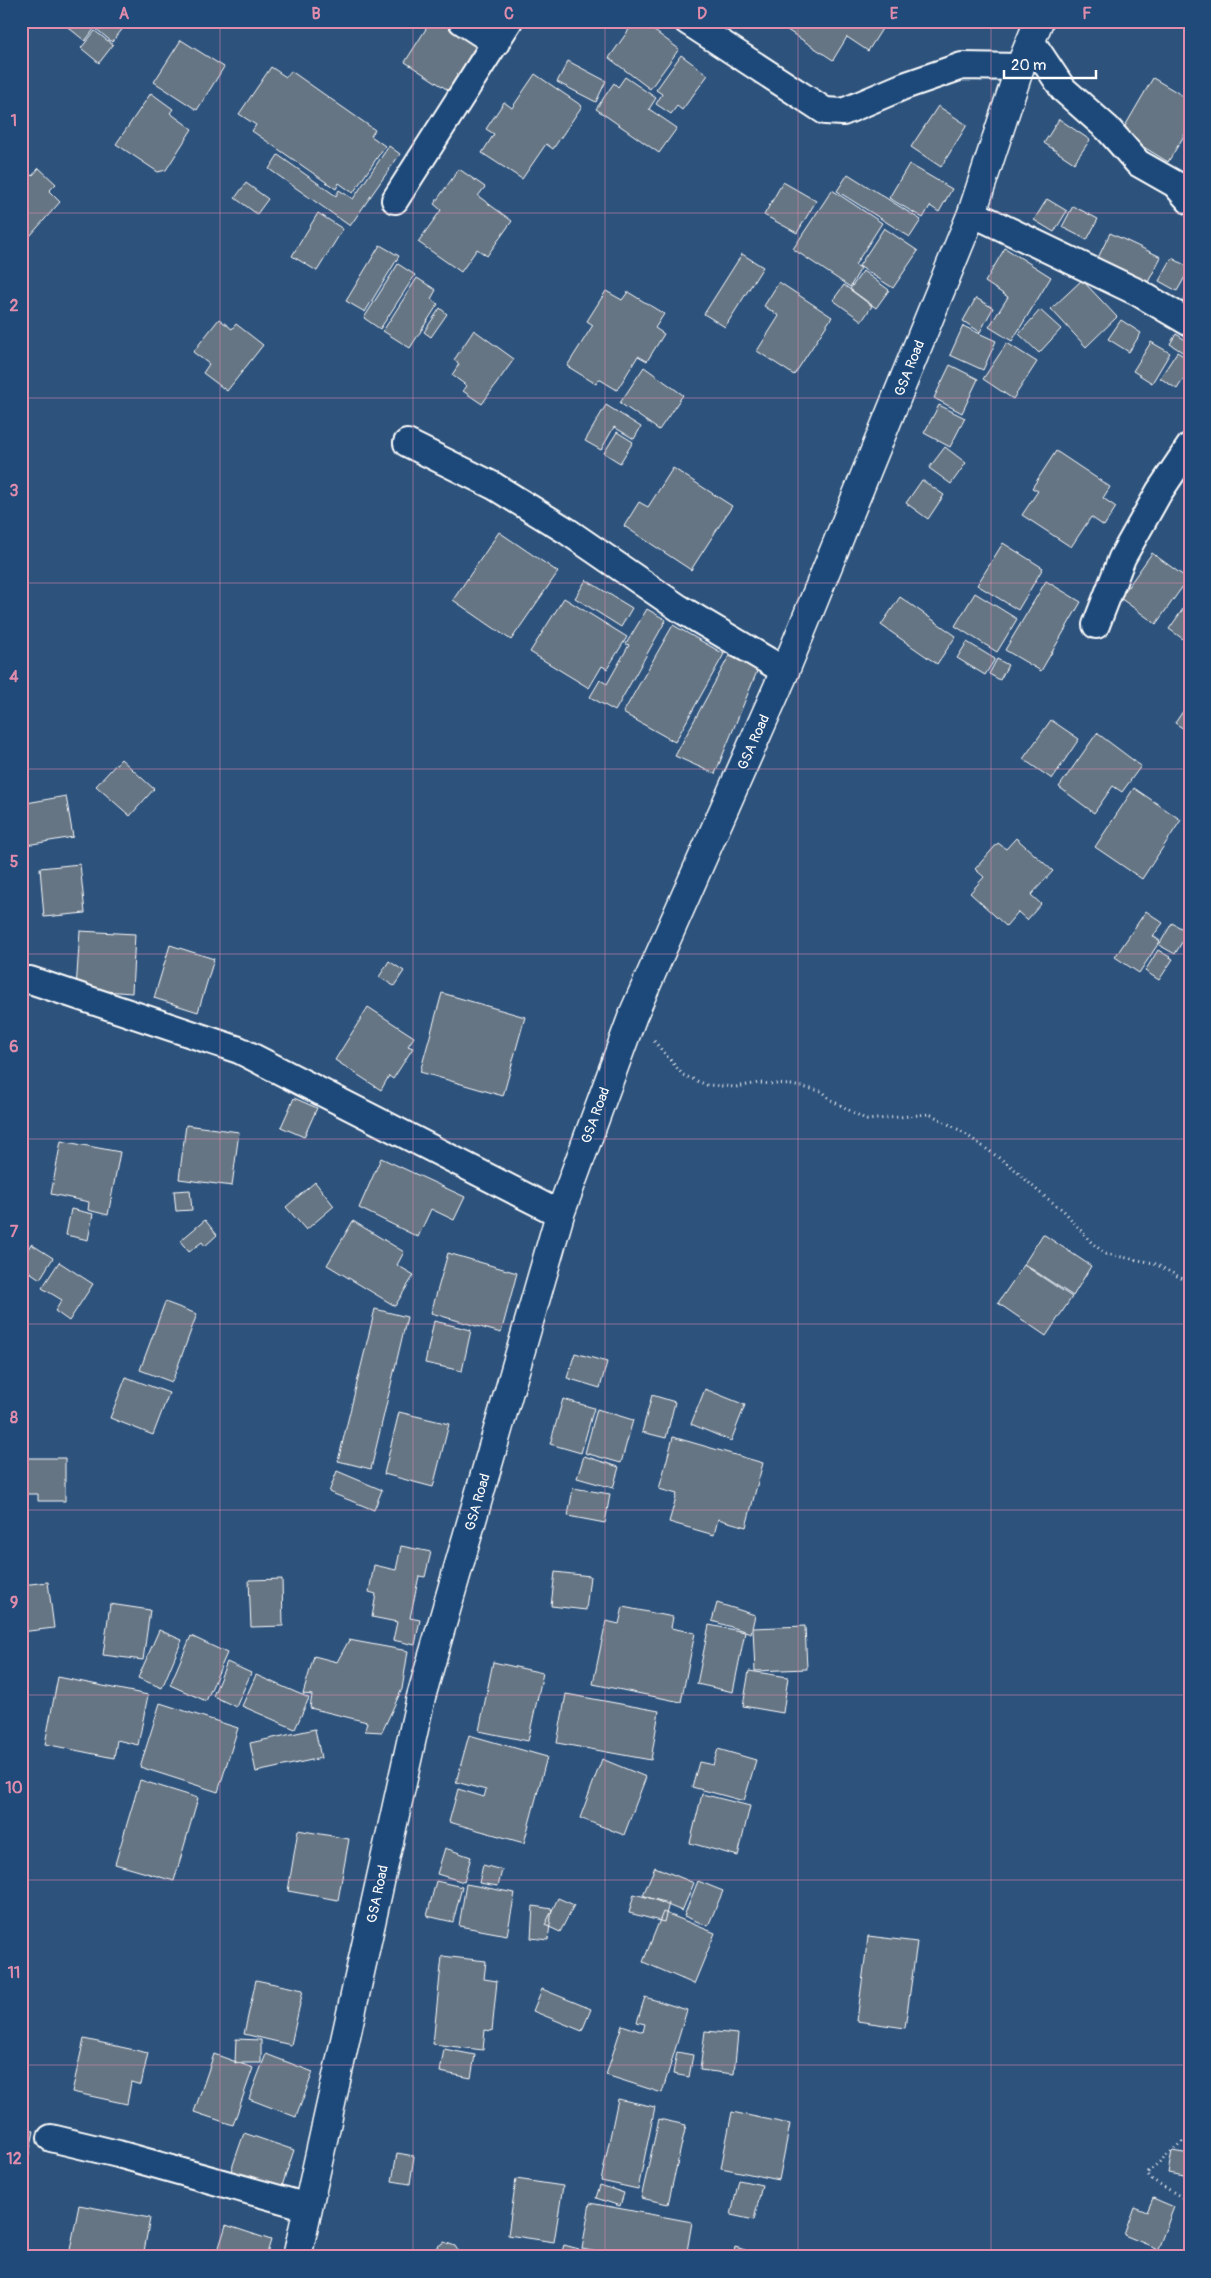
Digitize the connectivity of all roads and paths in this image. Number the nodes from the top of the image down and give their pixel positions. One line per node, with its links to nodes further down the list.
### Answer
1 (462, 21): 4 (street)
2 (687, 21): 5 (street)
3 (1035, 31): 5 (street, GSA Road); 7 (street)
4 (503, 32): 6 (street)
5 (1020, 67): 8 (street, GSA Road)
6 (395, 200)
7 (1190, 202)
8 (972, 213): 9 (street); 13 (street, GSA Road)
9 (1190, 323)
10 (407, 443): 13 (street)
11 (1190, 446): 12 (street)
12 (1096, 625)
13 (785, 671): 15 (street, GSA Road)
14 (21, 981): 16 (street)
15 (633, 1016): 16 (street, GSA Road); 17 (path)
16 (560, 1214): 21 (street, GSA Road)
17 (1190, 1283)
18 (1190, 2135): 20 (path)
19 (51, 2138): 21 (street)
20 (1190, 2202)
21 (308, 2207): 22 (street, GSA Road)
22 (297, 2257)

